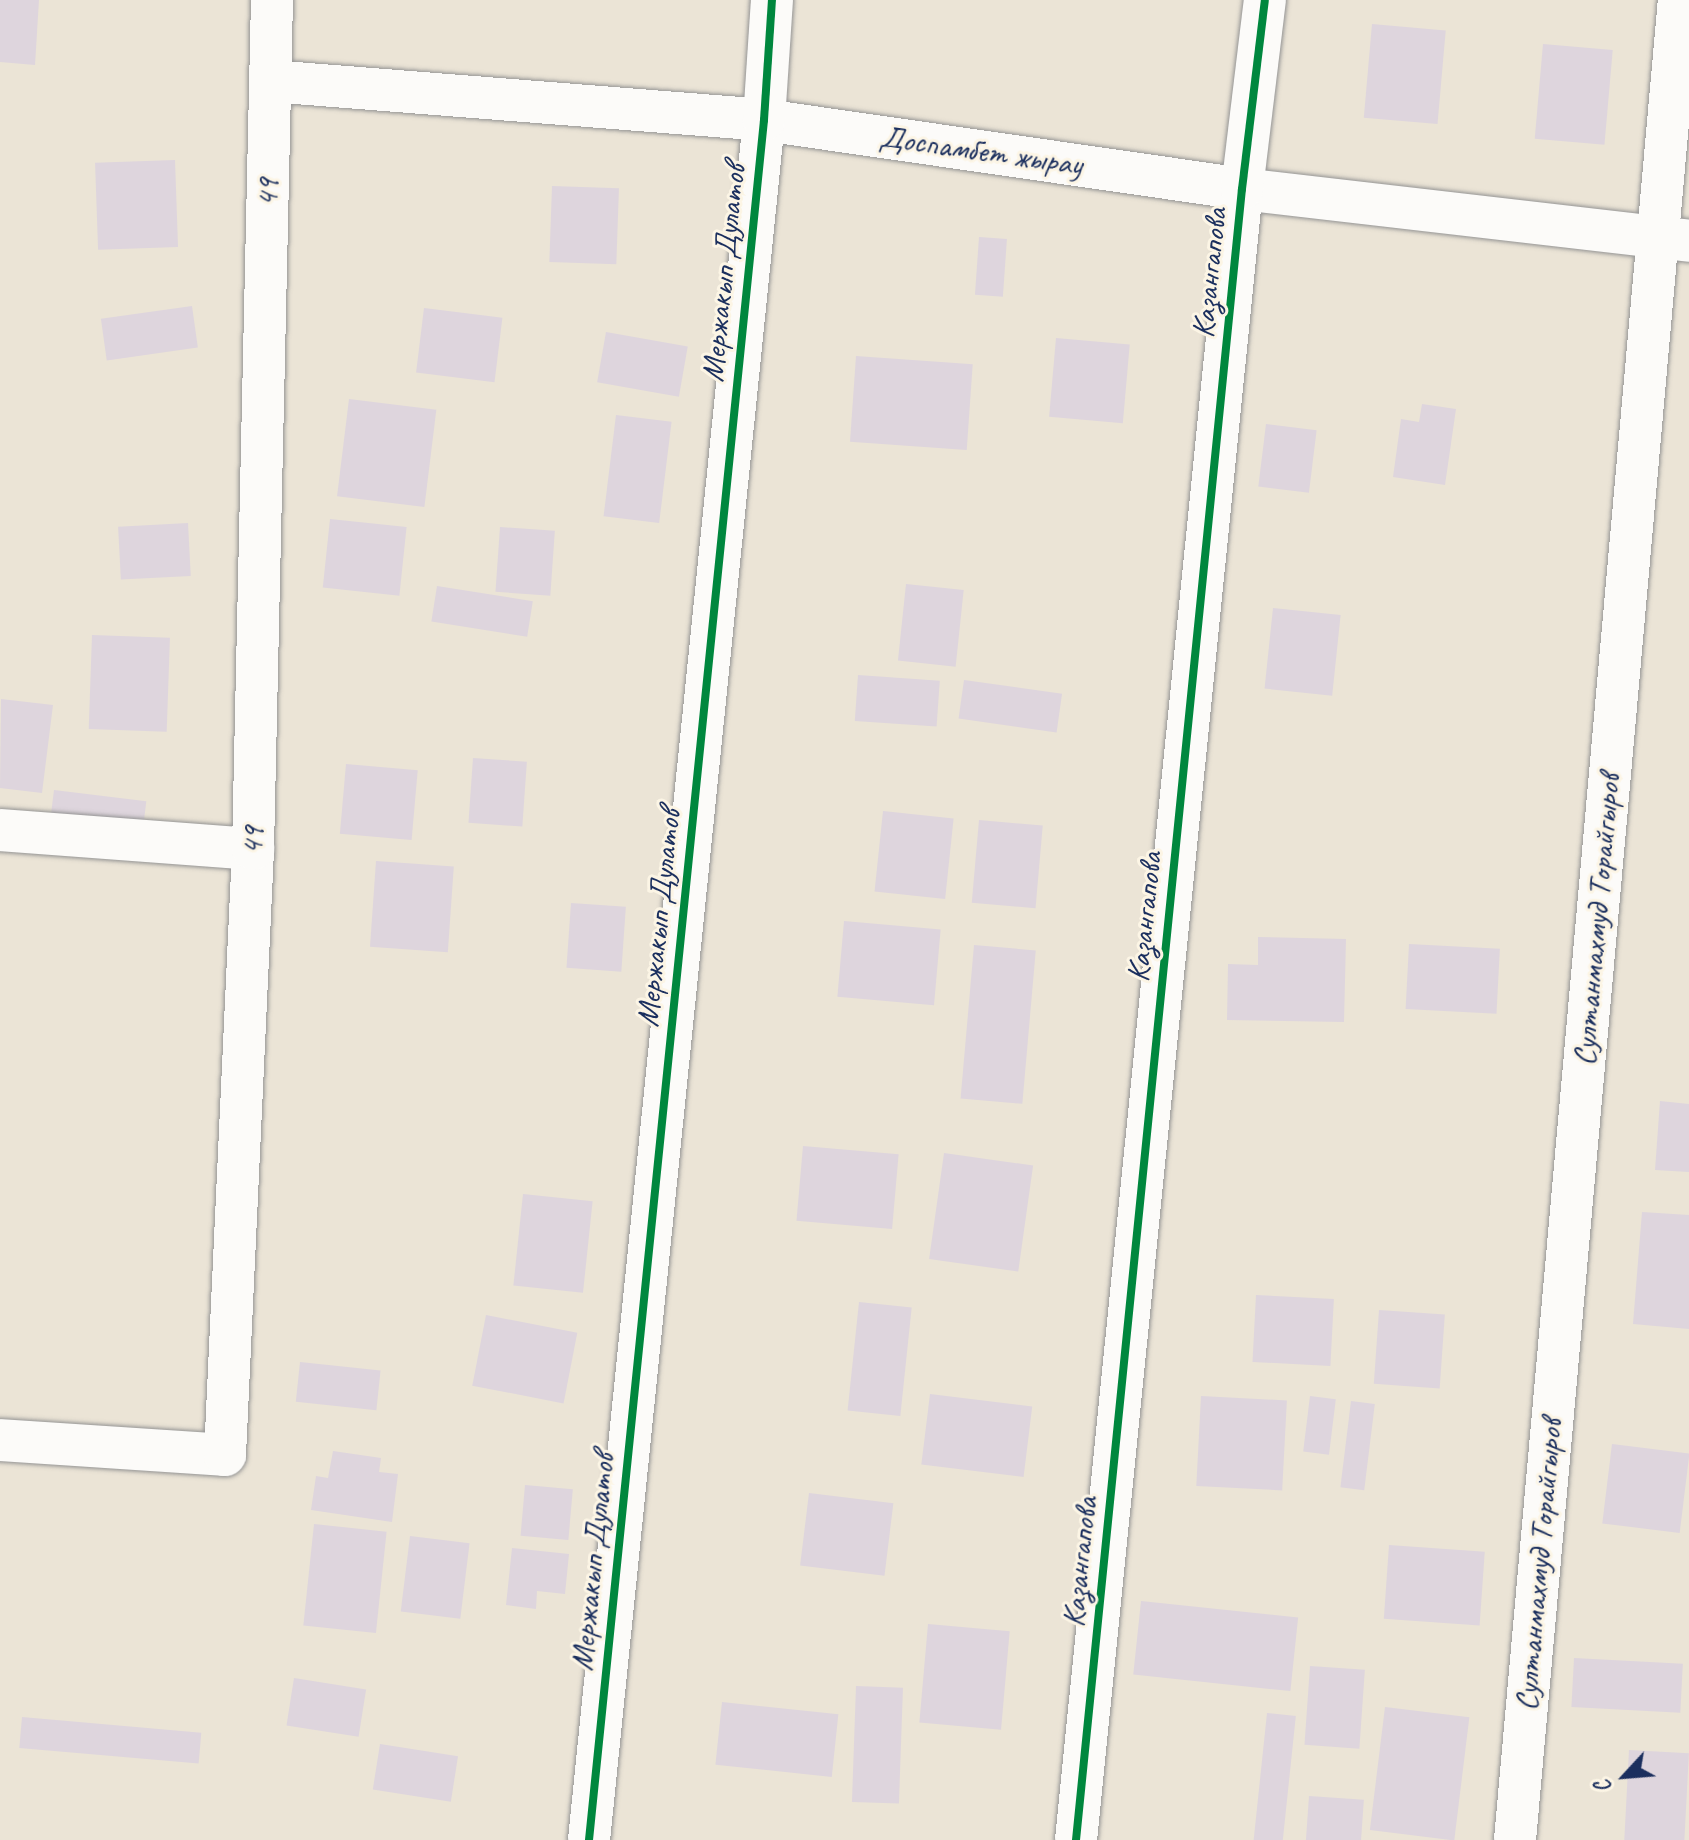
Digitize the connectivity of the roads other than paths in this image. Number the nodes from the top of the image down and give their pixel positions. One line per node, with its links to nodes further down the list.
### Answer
1 (272, 0): 5 (street, 49)
2 (772, 0): 6 (street, Мержакып Дулатов)
3 (1265, 0): 7 (street, Казангапова)
4 (1679, 0): 8 (street, Султанмахмуд Торайгыров)
5 (270, 81): 6 (street, Доспамбет жырау); 10 (street, 49)
6 (764, 120): 7 (street, Доспамбет жырау); 12 (street, Мержакып Дулатов)
7 (1242, 189): 8 (street, Доспамбет жырау); 13 (street, Казангапова)
8 (1673, 240): 14 (street, Султанмахмуд Торайгыров)
9 (0, 830): 10 (street)
10 (253, 849): 11 (street, 49)
11 (0, 1440)
12 (589, 1840)
13 (1076, 1840)
14 (1515, 1840)

